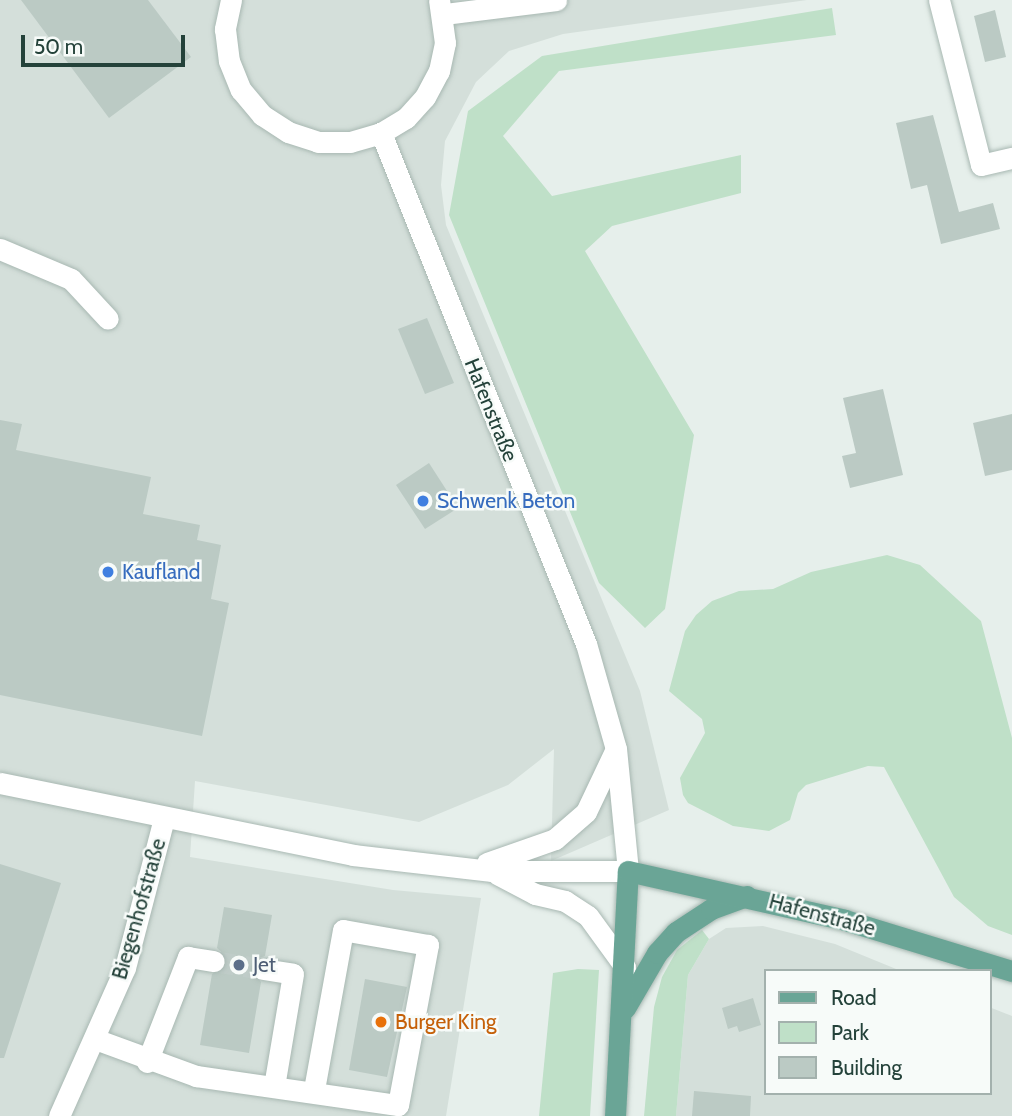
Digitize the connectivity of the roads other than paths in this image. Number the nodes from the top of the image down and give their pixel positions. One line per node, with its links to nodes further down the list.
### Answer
1 (230, 0): 5 (street)
2 (556, 0): 4 (street)
3 (939, 0): 6 (street)
4 (441, 7): 5 (street)
5 (381, 133): 9 (street, Hafenstraße)
6 (1012, 158)
7 (0, 249): 8 (street)
8 (108, 319)
9 (616, 749): 12 (street); 13 (street, Hafenstraße)
10 (0, 783): 11 (street)
11 (164, 818): 12 (street); 21 (street, Biegenhofstraße)
12 (464, 869): 14 (street)
13 (628, 871): 14 (street); 15 (main road, Hafenstraße); 17 (main road)
14 (492, 872): 17 (street)
15 (747, 896): 19 (main road, Hafenstraße); 20 (main road)
16 (214, 961): 22 (street)
17 (625, 967): 20 (main road)
18 (263, 969): 23 (street)
19 (1012, 971)
20 (621, 1016): 26 (main road)
21 (94, 1039): 22 (street); 25 (street, Biegenhofstraße)
22 (148, 1062): 23 (street)
23 (274, 1086): 24 (street)
24 (314, 1090): 24 (street)
25 (59, 1116)
26 (615, 1116)

